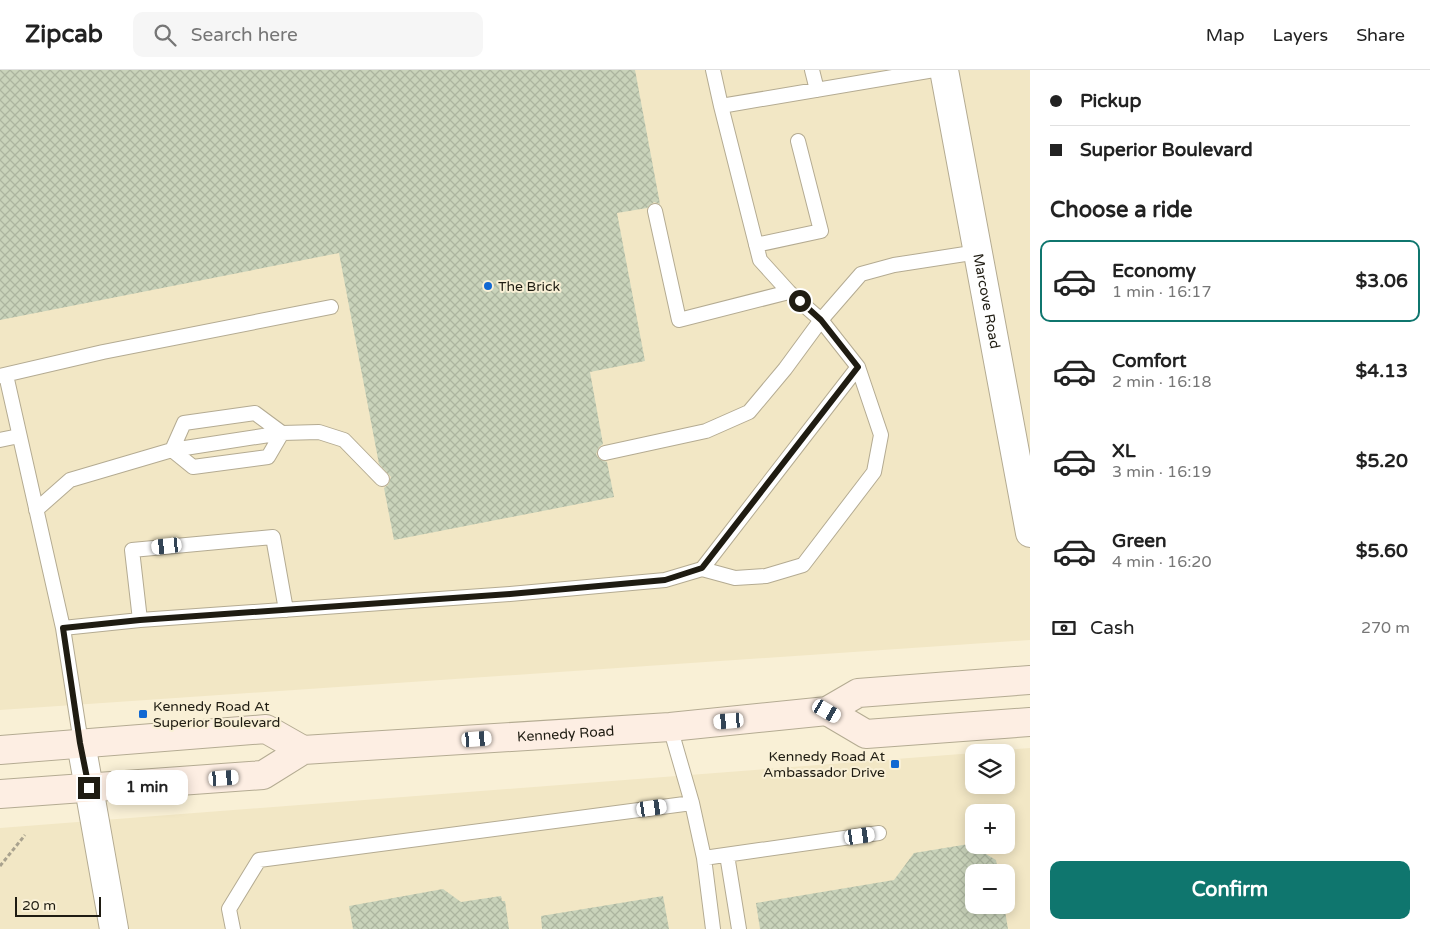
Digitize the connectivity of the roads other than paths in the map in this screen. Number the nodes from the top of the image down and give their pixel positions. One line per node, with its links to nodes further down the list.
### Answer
1 (713, 70): 6 (lane)
2 (812, 70): 5 (lane)
3 (934, 70): 5 (lane)
4 (944, 70): 10 (street, Marcove Road)
5 (817, 90): 6 (lane)
6 (721, 106): 9 (lane)
7 (798, 141): 9 (lane)
8 (655, 211): 11 (lane)
9 (756, 245): 11 (lane)
10 (978, 252): 13 (lane); 23 (street, Marcove Road)
11 (789, 292): 13 (lane)
12 (331, 307): 15 (lane)
13 (821, 320): 14 (lane); 20 (lane)
14 (858, 367): 24 (lane); 24 (lane)
15 (3, 375): 17 (lane)
16 (282, 433): 19 (lane); 19 (lane); 19 (lane); 21 (lane)
17 (19, 436): 18 (lane); 22 (lane)
18 (0, 440)
19 (172, 450): 22 (lane)
20 (605, 453)
21 (382, 479)
22 (36, 510): 27 (lane)
23 (1030, 533)
24 (702, 568): 25 (lane)
25 (286, 610): 26 (lane); 26 (lane)
26 (140, 620): 27 (lane)
27 (63, 628): 32 (lane)
28 (1030, 680): 29 (main road, Kennedy Road)
29 (827, 711): 30 (main road); 31 (main road, Kennedy Road)
30 (1030, 722)
31 (670, 726): 34 (main road, Kennedy Road); 37 (lane)
32 (80, 743): 33 (main road); 34 (main road); 35 (street)
33 (0, 750)
34 (303, 750): 35 (main road, Kennedy Road)
35 (89, 788): 36 (main road, Kennedy Road); 41 (street)
36 (0, 794)
37 (692, 803): 40 (lane); 42 (lane)
38 (879, 833): 39 (lane)
39 (727, 855): 40 (lane); 44 (lane)
40 (704, 858): 43 (lane)
41 (114, 929)
42 (233, 929)
43 (713, 929)
44 (739, 929)

